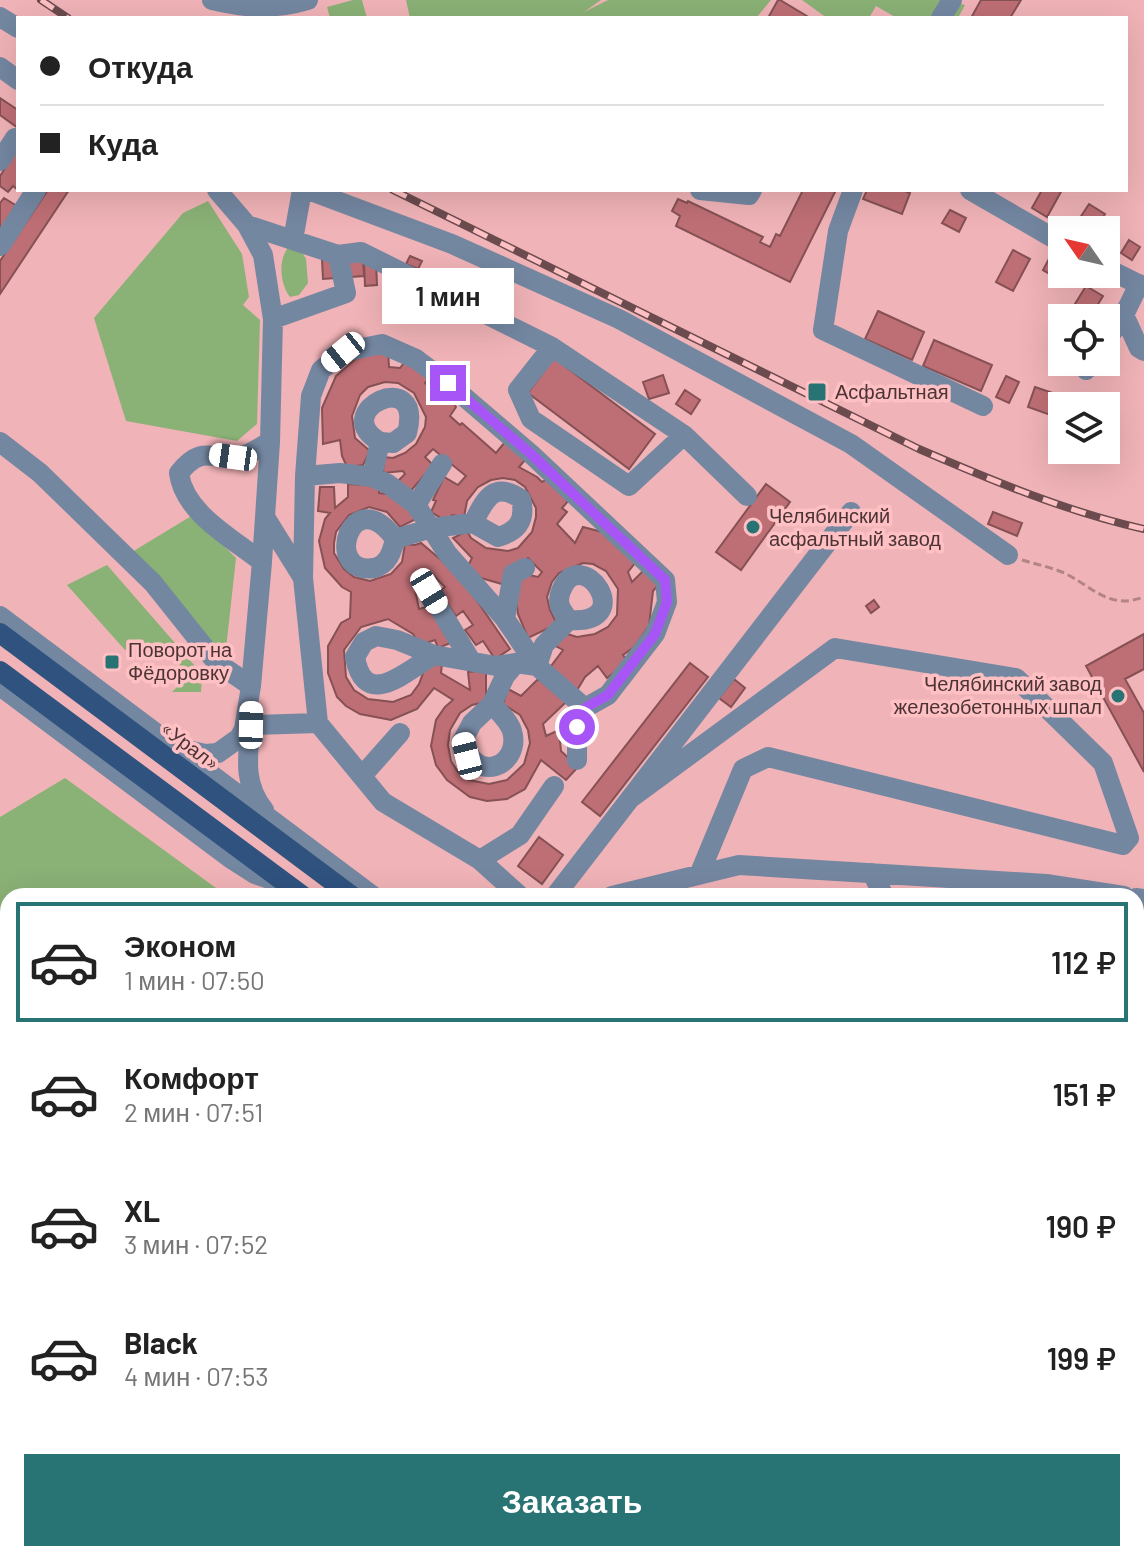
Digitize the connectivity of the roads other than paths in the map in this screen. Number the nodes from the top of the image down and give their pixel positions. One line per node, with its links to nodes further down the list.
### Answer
1 (212, 0): 2 (street)
2 (304, 0)
3 (11, 135): 4 (street)
4 (0, 161)
5 (35, 192): 16 (street)
6 (219, 192): 13 (street)
7 (302, 192): 15 (street)
8 (313, 192): 40 (street)
9 (720, 192): 10 (street)
10 (751, 192)
11 (852, 192): 25 (street)
12 (973, 192): 14 (street)
13 (247, 225): 15 (street); 21 (street)
14 (1048, 235)
15 (293, 240): 17 (street)
16 (0, 246)
17 (338, 255): 21 (street); 23 (street)
18 (1120, 275): 19 (street)
19 (1142, 286): 20 (street)
20 (1124, 315): 22 (street); 24 (street)
21 (273, 319): 28 (street)
22 (1120, 321)
23 (552, 347): 26 (street); 26 (street)
24 (1144, 351)
25 (983, 406)
26 (684, 435): 33 (street)
27 (0, 442): 54 (street)
28 (270, 442): 36 (street); 41 (street)
29 (380, 442): 32 (street)
30 (442, 464): 34 (street)
31 (305, 476): 32 (street); 43 (street); 56 (street)
32 (372, 477): 34 (street)
33 (747, 496)
34 (416, 505): 38 (street)
35 (851, 512): 64 (street)
36 (265, 517): 41 (street); 43 (street)
37 (473, 523): 38 (street)
38 (432, 528): 39 (street); 46 (street)
39 (395, 539)
40 (1008, 555)
41 (262, 562): 54 (street)
42 (525, 568): 46 (street)
43 (303, 578): 57 (street)
44 (429, 591): 50 (street)
45 (0, 616): 60 (street)
46 (505, 619): 51 (street)
47 (569, 620): 51 (street)
48 (0, 633): 71 (main road, «Урал»)
49 (434, 655): 50 (street)
50 (471, 661): 51 (street)
51 (526, 664): 55 (street); 56 (street)
52 (0, 671): 70 (main road)
53 (0, 686): 69 (street)
54 (251, 686): 58 (street); 60 (street)
55 (492, 704)
56 (585, 708): 61 (street)
57 (318, 723): 58 (street); 62 (street)
58 (251, 725): 65 (street)
59 (400, 733): 62 (street)
60 (175, 747): 65 (street)
61 (577, 760)
62 (362, 776): 66 (street)
63 (554, 786): 66 (street)
64 (631, 798): 68 (street); 74 (street)
65 (287, 832): 72 (street)
66 (480, 860): 73 (street)
67 (872, 873): 68 (street); 76 (street); 77 (street)
68 (699, 875): 75 (street)
69 (290, 888)
70 (293, 888)
71 (341, 888)
72 (362, 888)
73 (511, 888)
74 (561, 888)
75 (645, 888)
76 (880, 888)
77 (1072, 888)

